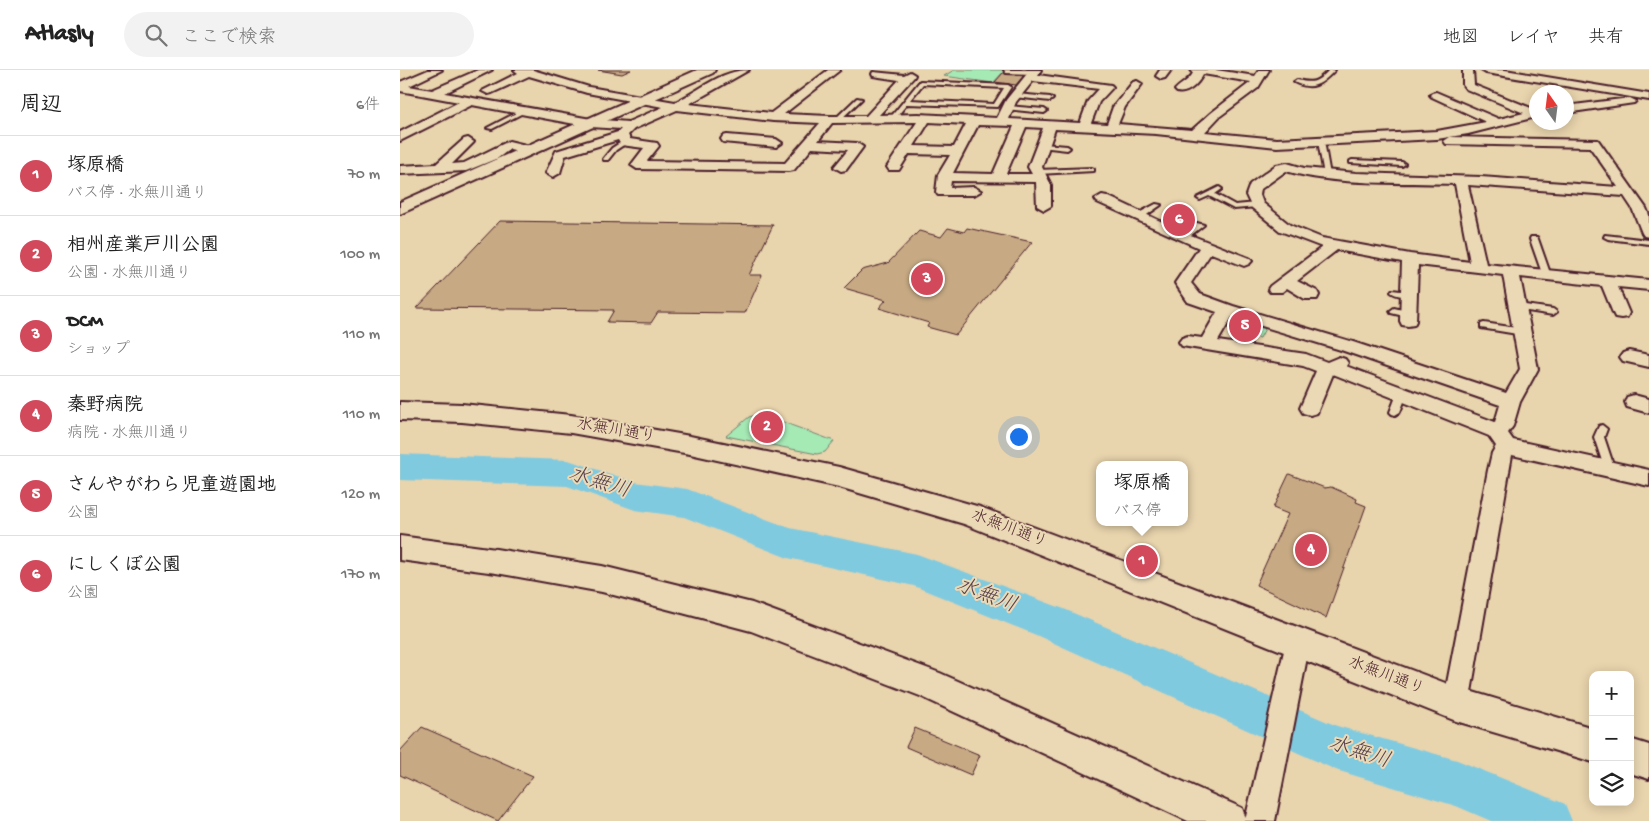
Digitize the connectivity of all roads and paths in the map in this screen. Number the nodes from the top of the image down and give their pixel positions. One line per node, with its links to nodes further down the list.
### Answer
1 (438, 70): 23 (street)
2 (487, 70): 27 (street)
3 (565, 70): 18 (street)
4 (708, 70): 34 (street)
5 (744, 70): 38 (street)
6 (835, 70): 21 (street)
7 (1196, 70): 8 (street)
8 (1200, 70): 16 (street); 24 (street)
9 (1332, 70): 20 (lane)
10 (1468, 70): 51 (street)
11 (1486, 70): 17 (street)
12 (524, 71): 18 (street); 25 (street)
13 (1006, 71): 14 (lane)
14 (1033, 73): 29 (street); 57 (street)
15 (877, 74): 47 (street)
16 (1261, 75): 61 (street)
17 (1512, 75): 30 (street); 33 (street)
18 (549, 78): 34 (street)
19 (803, 82): 21 (street)
20 (1297, 82)
21 (816, 84): 44 (street)
22 (1151, 86): 59 (street)
23 (400, 87): 26 (street)
24 (1181, 90)
25 (488, 91)
26 (419, 92): 27 (street); 35 (street)
27 (433, 94): 36 (street)
28 (1436, 95): 51 (street)
29 (1016, 96): 31 (lane); 39 (street)
30 (1649, 97): 40 (street)
31 (1050, 98)
32 (859, 99): 46 (lane)
33 (1529, 99)
34 (641, 100): 38 (street); 53 (street)
35 (400, 101)
36 (470, 101): 42 (street); 49 (street)
37 (906, 102): 45 (lane)
38 (675, 106): 43 (street); 60 (street)
39 (1008, 108): 41 (lane); 54 (street)
40 (1574, 109)
41 (1044, 111)
42 (522, 112): 53 (street); 58 (lane)
43 (752, 115): 44 (street); 66 (street)
44 (773, 117): 46 (street)
45 (892, 118): 47 (street); 48 (street)
46 (834, 119): 47 (street); 67 (street)
47 (869, 119)
48 (925, 119): 50 (street); 71 (street)
49 (432, 120): 52 (street); 63 (street)
50 (974, 122): 54 (street); 72 (street)
51 (1496, 122): 62 (street)
52 (451, 123)
53 (590, 123): 60 (street); 70 (street)
54 (1002, 123): 55 (street)
55 (1021, 124): 56 (street); 85 (street)
56 (1050, 126): 57 (street); 68 (street)
57 (1084, 127): 59 (street)
58 (490, 128)
59 (1111, 128): 61 (street)
60 (626, 134): 67 (street); 73 (lane); 82 (street)
61 (1195, 134): 64 (street)
62 (1417, 137): 64 (street); 91 (street)
63 (400, 138)
64 (1321, 141): 84 (lane)
65 (468, 142): 77 (street)
66 (767, 144)
67 (809, 144): 78 (street)
68 (1043, 146): 69 (lane); 83 (street)
69 (1067, 148)
70 (530, 150): 77 (street); 98 (street)
71 (905, 150): 72 (street); 79 (street)
72 (958, 151): 86 (street)
73 (606, 158)
74 (1352, 162): 75 (lane)
75 (1368, 163): 76 (lane); 87 (lane)
76 (1402, 164)
77 (442, 167): 80 (street)
78 (841, 167)
79 (894, 167)
80 (400, 170)
81 (1092, 170): 83 (lane)
82 (553, 173)
83 (1039, 175): 85 (street); 97 (street)
84 (1327, 175): 87 (street); 96 (street)
85 (998, 176): 86 (street)
86 (946, 177): 90 (street)
87 (1376, 178): 88 (street)
88 (1461, 181): 91 (street); 111 (street)
89 (1219, 189): 92 (lane)
90 (974, 191)
91 (1628, 192): 99 (street)
92 (1210, 194): 93 (lane); 96 (lane)
93 (1200, 198)
94 (1102, 199): 100 (street)
95 (1158, 205): 100 (lane)
96 (1257, 205): 107 (street)
97 (1044, 206)
98 (400, 209)
99 (1644, 209): 102 (street)
100 (1138, 217): 103 (street)
101 (1200, 225): 103 (lane)
102 (1649, 233)
103 (1182, 237): 108 (street)
104 (1608, 237): 106 (lane)
105 (1534, 240): 113 (lane)
106 (1649, 242)
107 (1334, 245): 109 (street); 116 (street)
108 (1208, 247): 110 (street); 118 (street)
109 (1410, 259): 111 (street); 121 (street)
110 (1244, 261)
111 (1479, 267): 112 (street)
112 (1509, 272): 113 (street); 117 (street)
113 (1548, 276): 114 (street)
114 (1608, 282): 115 (street); 120 (street)
115 (1649, 285)
116 (1310, 295)
117 (1518, 307): 119 (lane); 123 (street)
118 (1227, 310): 125 (street); 126 (street)
119 (1553, 312)
120 (1621, 312)
121 (1403, 315)
122 (1484, 326): 123 (lane)
123 (1523, 332): 131 (street)
124 (1188, 342): 125 (street)
125 (1208, 344): 129 (street)
126 (1348, 346): 129 (street); 131 (street)
127 (1629, 357): 128 (street)
128 (1649, 361)
129 (1330, 368): 130 (street); 132 (street)
130 (1402, 394): 134 (lane); 136 (street)
131 (1511, 402): 136 (street)
132 (1310, 408)
133 (400, 411): 140 (street, 水無川通り)
134 (1395, 412)
135 (1602, 429): 137 (lane)
136 (1502, 439): 137 (street); 141 (street)
137 (1610, 470): 138 (street)
138 (1649, 478)
139 (400, 548): 146 (street)
140 (1296, 655): 141 (street, 水無川通り); 145 (street)
141 (1456, 704): 142 (street, 水無川通り)
142 (1589, 744)
143 (1634, 757): 144 (street)
144 (1649, 762)
145 (1262, 811)
146 (1229, 821)

